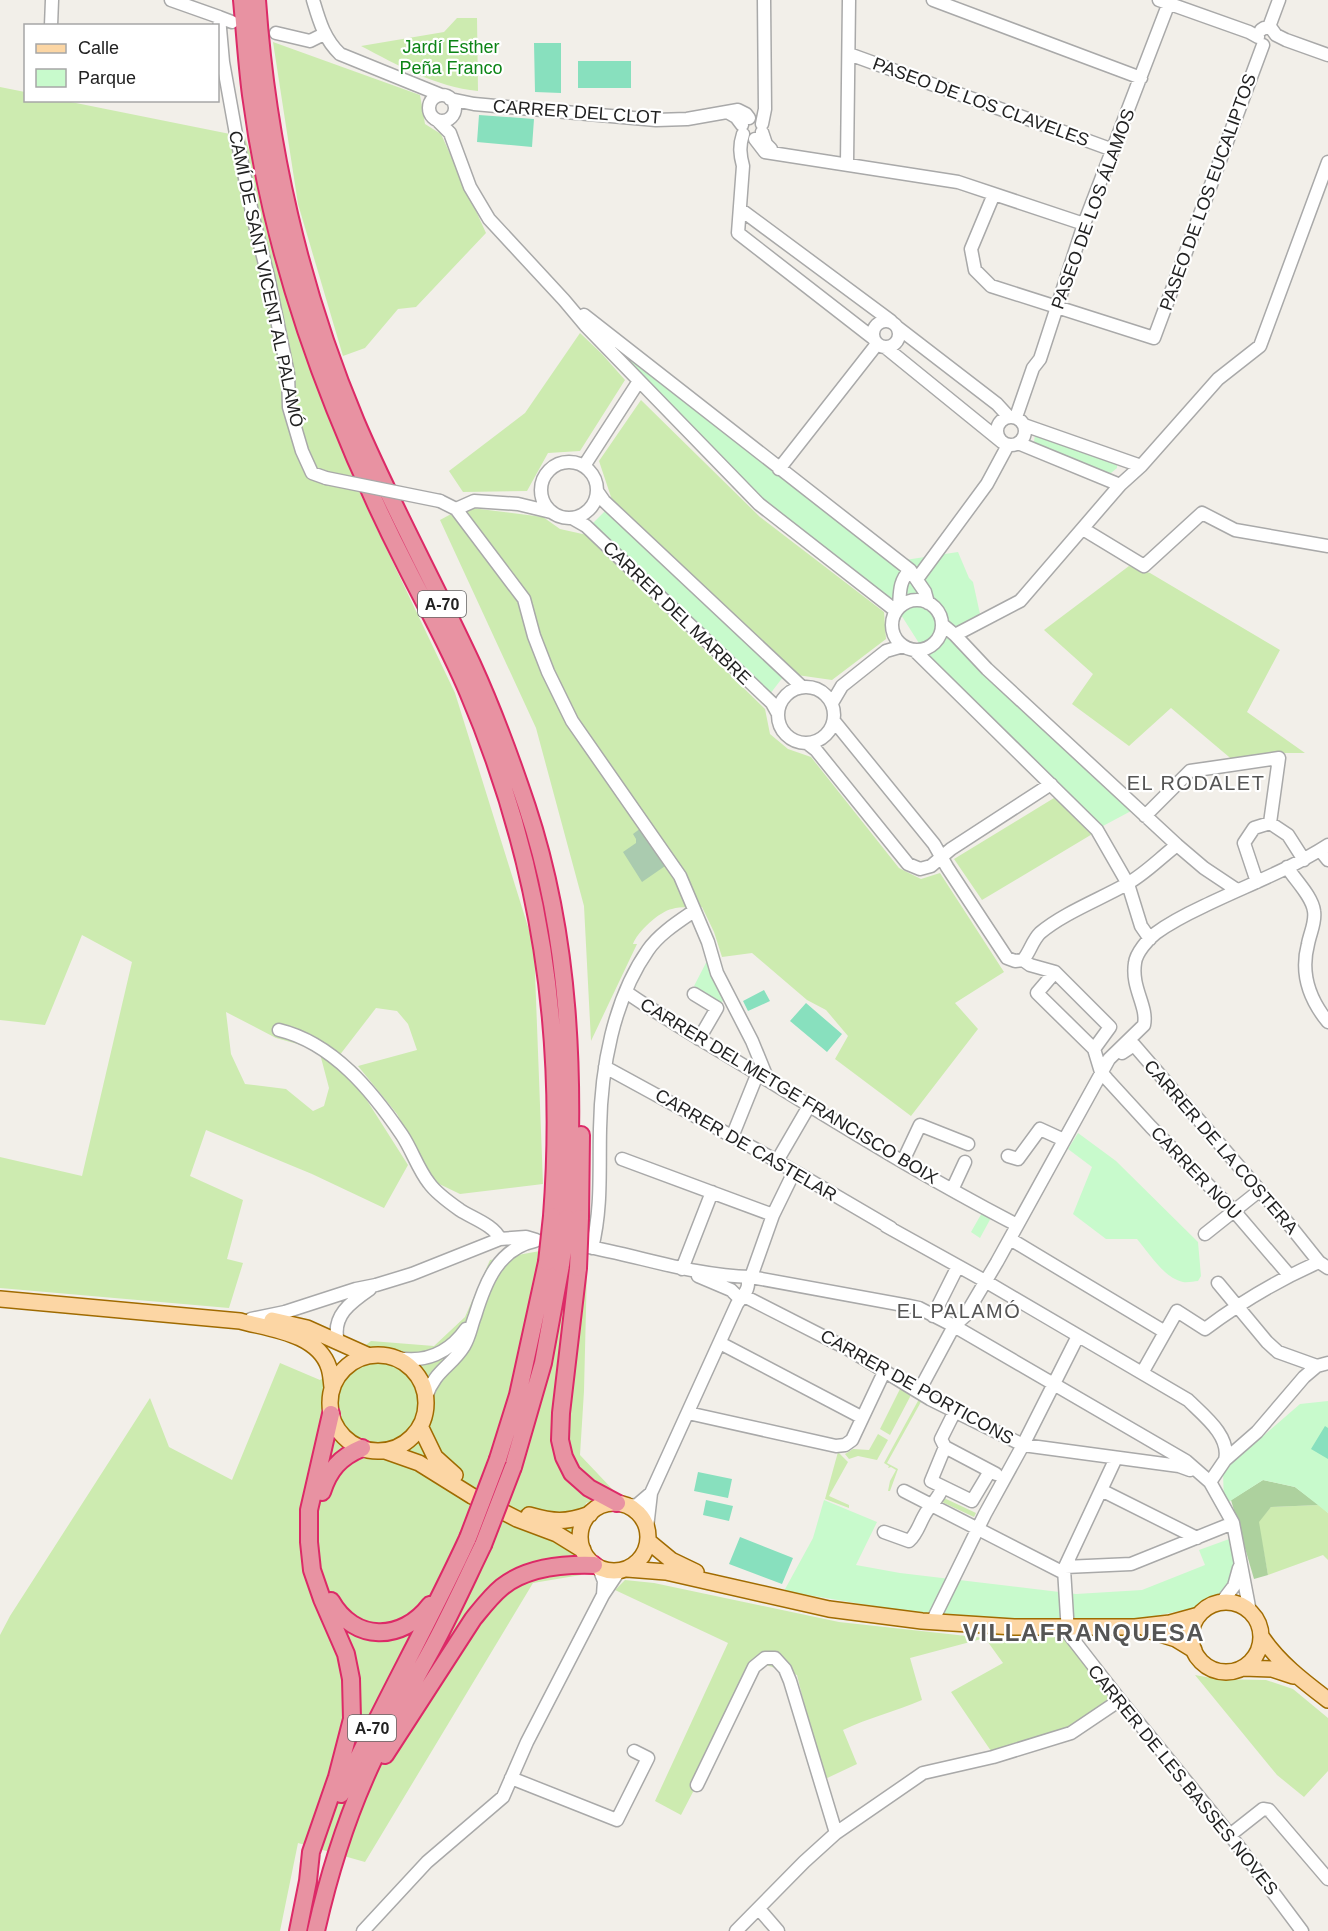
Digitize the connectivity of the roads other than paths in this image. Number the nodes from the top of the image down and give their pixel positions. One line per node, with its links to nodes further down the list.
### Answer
1 (52, 0): 13 (street)
2 (171, 0): 11 (street)
3 (242, 0): 112 (highway, A-70)
4 (257, 0): 112 (highway, A-70)
5 (313, 0): 15 (street)
6 (764, 0): 23 (street)
7 (849, 0): 17 (street)
8 (933, 0): 20 (street)
9 (1279, 0): 16 (street, PASEO DE LOS EUCALIPTOS)
10 (1169, 1): 16 (street); 20 (street, PASEO DE LOS ÁLAMOS)
11 (219, 17): 12 (street); 53 (street, CAMÍ DE SANT VICENT AL PALAMÓ, bridge)
12 (232, 22)
13 (51, 24)
14 (276, 33): 15 (street)
15 (324, 34): 21 (street, CARRER DEL CLOT)
16 (1267, 36): 18 (street); 19 (street); 40 (street, PASEO DE LOS EUCALIPTOS)
17 (849, 54): 31 (street, PASEO DE LOS CLAVELES); 35 (street)
18 (1328, 55)
19 (1328, 62)
20 (1141, 78): 31 (street, PASEO DE LOS ÁLAMOS)
21 (417, 84): 22 (street, CARRER DEL CLOT); 25 (street)
22 (445, 97): 24 (street, CARRER DEL CLOT); 25 (street); 27 (street)
23 (761, 100): 26 (street, CARRER DEL CLOT); 29 (street)
24 (474, 104): 26 (street, CARRER DEL CLOT); 27 (street, CARRER DEL CLOT)
25 (429, 105): 28 (street)
26 (733, 111): 29 (street)
27 (452, 115): 28 (street); 30 (street)
28 (437, 120): 30 (street)
29 (752, 128): 32 (street); 33 (street)
30 (450, 133): 39 (street)
31 (1113, 150): 38 (street, PASEO DE LOS ÁLAMOS)
32 (771, 152): 33 (street); 35 (street)
33 (744, 161): 37 (street)
34 (1328, 162): 47 (street)
35 (847, 164): 36 (street)
36 (994, 194): 38 (street); 40 (street)
37 (740, 209): 41 (street); 42 (street)
38 (1084, 224): 40 (street, PASEO DE LOS ÁLAMOS)
39 (564, 300): 43 (street); 48 (street)
40 (1057, 307): 44 (street, PASEO DE LOS ÁLAMOS)
41 (894, 324): 42 (street); 42 (street); 44 (street)
42 (879, 343): 45 (street); 48 (street)
43 (639, 381): 46 (street); 60 (street)
44 (1016, 419): 45 (street); 45 (street); 47 (street)
45 (1009, 443): 49 (street); 58 (street)
46 (584, 466): 50 (street); 51 (street)
47 (1141, 466): 49 (street)
48 (779, 469): 58 (street)
49 (1120, 485): 56 (street)
50 (541, 489): 52 (street); 54 (street)
51 (597, 491): 55 (street); 66 (street, CARRER DEL MARBRE)
52 (518, 504): 53 (street); 54 (street)
53 (456, 509): 84 (street, CAMÍ DE SANT VICENT AL PALAMÓ)
54 (551, 512): 55 (street)
55 (573, 518): 70 (street, CARRER DEL MARBRE)
56 (1083, 529): 57 (street); 63 (street)
57 (1328, 546)
58 (913, 574): 59 (street); 60 (street)
59 (928, 603): 60 (street); 61 (street)
60 (898, 609): 62 (street)
61 (943, 625): 63 (street); 64 (street)
62 (893, 632): 64 (street); 65 (street)
63 (955, 635): 74 (street)
64 (908, 648): 65 (street); 73 (street)
65 (886, 651): 67 (street)
66 (801, 686): 68 (street); 70 (street)
67 (842, 686): 68 (street); 69 (street)
68 (821, 690): 69 (street)
69 (832, 703): 71 (street)
70 (777, 712): 72 (street)
71 (834, 721): 72 (street); 78 (street)
72 (807, 743): 78 (street)
73 (1051, 784): 78 (street); 82 (street)
74 (1145, 816): 75 (street); 76 (street)
75 (1270, 823): 79 (street); 81 (street)
76 (1177, 845): 82 (street); 83 (street)
77 (1325, 852): 79 (street)
78 (942, 856): 86 (street)
79 (1304, 860): 80 (street)
80 (1287, 867): 81 (street); 90 (street)
81 (1257, 882): 83 (street)
82 (1128, 884): 85 (street); 86 (street)
83 (1237, 890): 85 (street)
84 (694, 911): 88 (street); 96 (street, CAMÍ DE SANT VICENT AL PALAMÓ)
85 (1150, 939): 95 (street)
86 (1023, 960): 87 (street)
87 (1055, 972): 93 (street); 93 (street)
88 (626, 992): 92 (street, CARRER DEL METGE FRANCISCO BOIX); 94 (street)
89 (694, 994): 92 (street)
90 (1328, 1022)
91 (279, 1030): 115 (street)
92 (699, 1039): 96 (street, CARRER DEL METGE FRANCISCO BOIX)
93 (1094, 1049): 95 (street)
94 (605, 1067): 98 (street, CARRER DE CASTELAR); 122 (street)
95 (1101, 1072): 99 (street); 108 (street, CARRER DE LA COSTERA); 110 (street, CARRER NOU)
96 (761, 1080): 97 (street, CARRER DEL METGE FRANCISCO BOIX); 98 (street)
97 (808, 1106): 103 (street); 104 (street, CARRER DEL METGE FRANCISCO BOIX)
98 (732, 1137): 103 (street, CARRER DE CASTELAR)
99 (1064, 1140): 101 (street); 113 (street)
100 (968, 1144): 104 (street)
101 (1008, 1156)
102 (622, 1159): 109 (street)
103 (777, 1161): 106 (street, CARRER DE CASTELAR)
104 (903, 1161): 107 (street, CARRER DEL METGE FRANCISCO BOIX)
105 (965, 1162): 107 (street, CARRER DEL METGE FRANCISCO BOIX)
106 (794, 1172): 111 (street); 121 (street, CARRER DE CASTELAR)
107 (952, 1190): 113 (street, CARRER DEL METGE FRANCISCO BOIX)
108 (1258, 1191): 110 (street); 119 (street, CARRER DE LA COSTERA)
109 (712, 1192): 111 (street); 122 (street)
110 (1234, 1212): 114 (street); 123 (street, CARRER NOU)
111 (773, 1215): 124 (street)
112 (566, 1217): 118 (highway, A-70, bridge); 118 (highway, bridge)
113 (1017, 1225): 116 (street)
114 (1205, 1234)
115 (500, 1239): 117 (street); 120 (street)
116 (1010, 1239): 125 (street); 137 (street)
117 (479, 1247): 120 (street); 127 (street)
118 (562, 1265): 174 (highway); 182 (highway, A-70, bridge)
119 (1324, 1265): 123 (street)
120 (496, 1266): 134 (street)
121 (953, 1266): 125 (street, CARRER DE CASTELAR); 133 (street)
122 (683, 1269): 124 (street); 128 (street, CARRER DE PORTICONS)
123 (1289, 1275): 132 (street)
124 (744, 1277): 128 (street); 133 (street)
125 (985, 1281): 136 (street); 138 (street, CARRER DE CASTELAR)
126 (1218, 1283): 132 (street)
127 (376, 1285): 135 (street); 139 (street)
128 (737, 1296): 140 (street); 145 (street, CARRER DE PORTICONS)
129 (0, 1299): 131 (main road)
130 (0, 1304): 131 (main road)
131 (69, 1307): 135 (main road)
132 (1235, 1307): 137 (street); 143 (street)
133 (933, 1316): 136 (street)
134 (474, 1318): 142 (street); 151 (street)
135 (245, 1320): 139 (main road); 149 (main road)
136 (954, 1326): 148 (street); 150 (street)
137 (1165, 1332): 146 (street)
138 (1078, 1336): 146 (street, CARRER DE CASTELAR); 148 (street)
139 (338, 1342): 141 (main road)
140 (720, 1343): 153 (street); 155 (street)
141 (367, 1355): 142 (main road); 149 (main road)
142 (397, 1358): 151 (main road)
143 (1300, 1360): 144 (street); 147 (street)
144 (1322, 1365): 147 (street)
145 (885, 1370): 150 (street, CARRER DE PORTICONS); 155 (street)
146 (1142, 1373): 157 (street, CARRER DE CASTELAR)
147 (1304, 1377): 158 (street)
148 (1053, 1385): 159 (street); 162 (street)
149 (332, 1386): 154 (main road)
150 (919, 1392): 152 (street, CARRER DE PORTICONS)
151 (426, 1397): 156 (main road)
152 (955, 1411): 159 (street, CARRER DE PORTICONS); 160 (street)
153 (688, 1413): 155 (street); 173 (street)
154 (331, 1414): 161 (main road); 210 (highway)
155 (861, 1417)
156 (420, 1426): 163 (main road); 176 (main road)
157 (1224, 1443): 158 (street); 165 (street)
158 (1244, 1443): 165 (street)
159 (1023, 1445): 164 (street, CARRER DE PORTICONS); 168 (street)
160 (945, 1447): 167 (street); 170 (street)
161 (362, 1448): 163 (main road); 188 (highway)
162 (1164, 1449): 166 (street); 169 (street)
163 (385, 1450): 183 (main road)
164 (1116, 1458): 166 (street, CARRER DE PORTICONS); 171 (street)
165 (1225, 1460): 169 (street)
166 (1159, 1464): 169 (street, CARRER DE PORTICONS)
167 (990, 1471): 168 (street); 170 (street)
168 (1003, 1478): 178 (street)
169 (1206, 1479): 177 (street)
170 (944, 1487): 175 (street)
171 (1101, 1490): 181 (street); 187 (street)
172 (904, 1491): 175 (street)
173 (651, 1493): 174 (street); 180 (street)
174 (622, 1504): 176 (main road); 180 (main road)
175 (933, 1505): 178 (street); 179 (street)
176 (590, 1514): 183 (main road)
177 (1233, 1523): 181 (street); 184 (street)
178 (977, 1529): 187 (street); 194 (street)
179 (884, 1532)
180 (648, 1534): 186 (main road); 189 (main road)
181 (1197, 1538): 187 (street)
182 (475, 1542): 188 (highway, A-70); 204 (highway, A-70)
183 (583, 1550): 185 (main road)
184 (1240, 1561): 191 (street); 192 (street)
185 (596, 1566): 186 (main road); 190 (street); 204 (highway)
186 (623, 1570): 189 (main road); 190 (street)
187 (1064, 1570): 196 (street)
188 (449, 1581): 210 (highway, A-70)
189 (720, 1584): 194 (main road)
190 (603, 1595): 205 (street)
191 (1221, 1603): 192 (main road); 193 (main road)
192 (1250, 1612): 197 (main road)
193 (1199, 1615): 195 (main road); 198 (main road)
194 (932, 1622): 196 (main road)
195 (1135, 1627): 196 (main road); 198 (main road)
196 (1067, 1628): 201 (street, CARRER DE LES BASSES NOVES)
197 (1261, 1636): 199 (main road); 200 (main road)
198 (1194, 1650): 199 (main road)
199 (1243, 1668): 200 (main road)
200 (1300, 1679): 202 (main road)
201 (1120, 1700): 207 (street); 208 (street, CARRER DE LES BASSES NOVES)
202 (1328, 1700)
203 (633, 1751): 205 (street)
204 (365, 1778): 214 (highway, A-70)
205 (511, 1778): 215 (street)
206 (698, 1785): 207 (street)
207 (836, 1833): 211 (street)
208 (1230, 1835): 209 (street); 212 (street, CARRER DE LES BASSES NOVES)
209 (1328, 1879)
210 (308, 1881): 213 (highway, A-70)
211 (759, 1909): 216 (street); 217 (street)
212 (1299, 1930)
213 (298, 1931)
214 (316, 1931)
215 (363, 1931)
216 (736, 1931)
217 (778, 1931)

